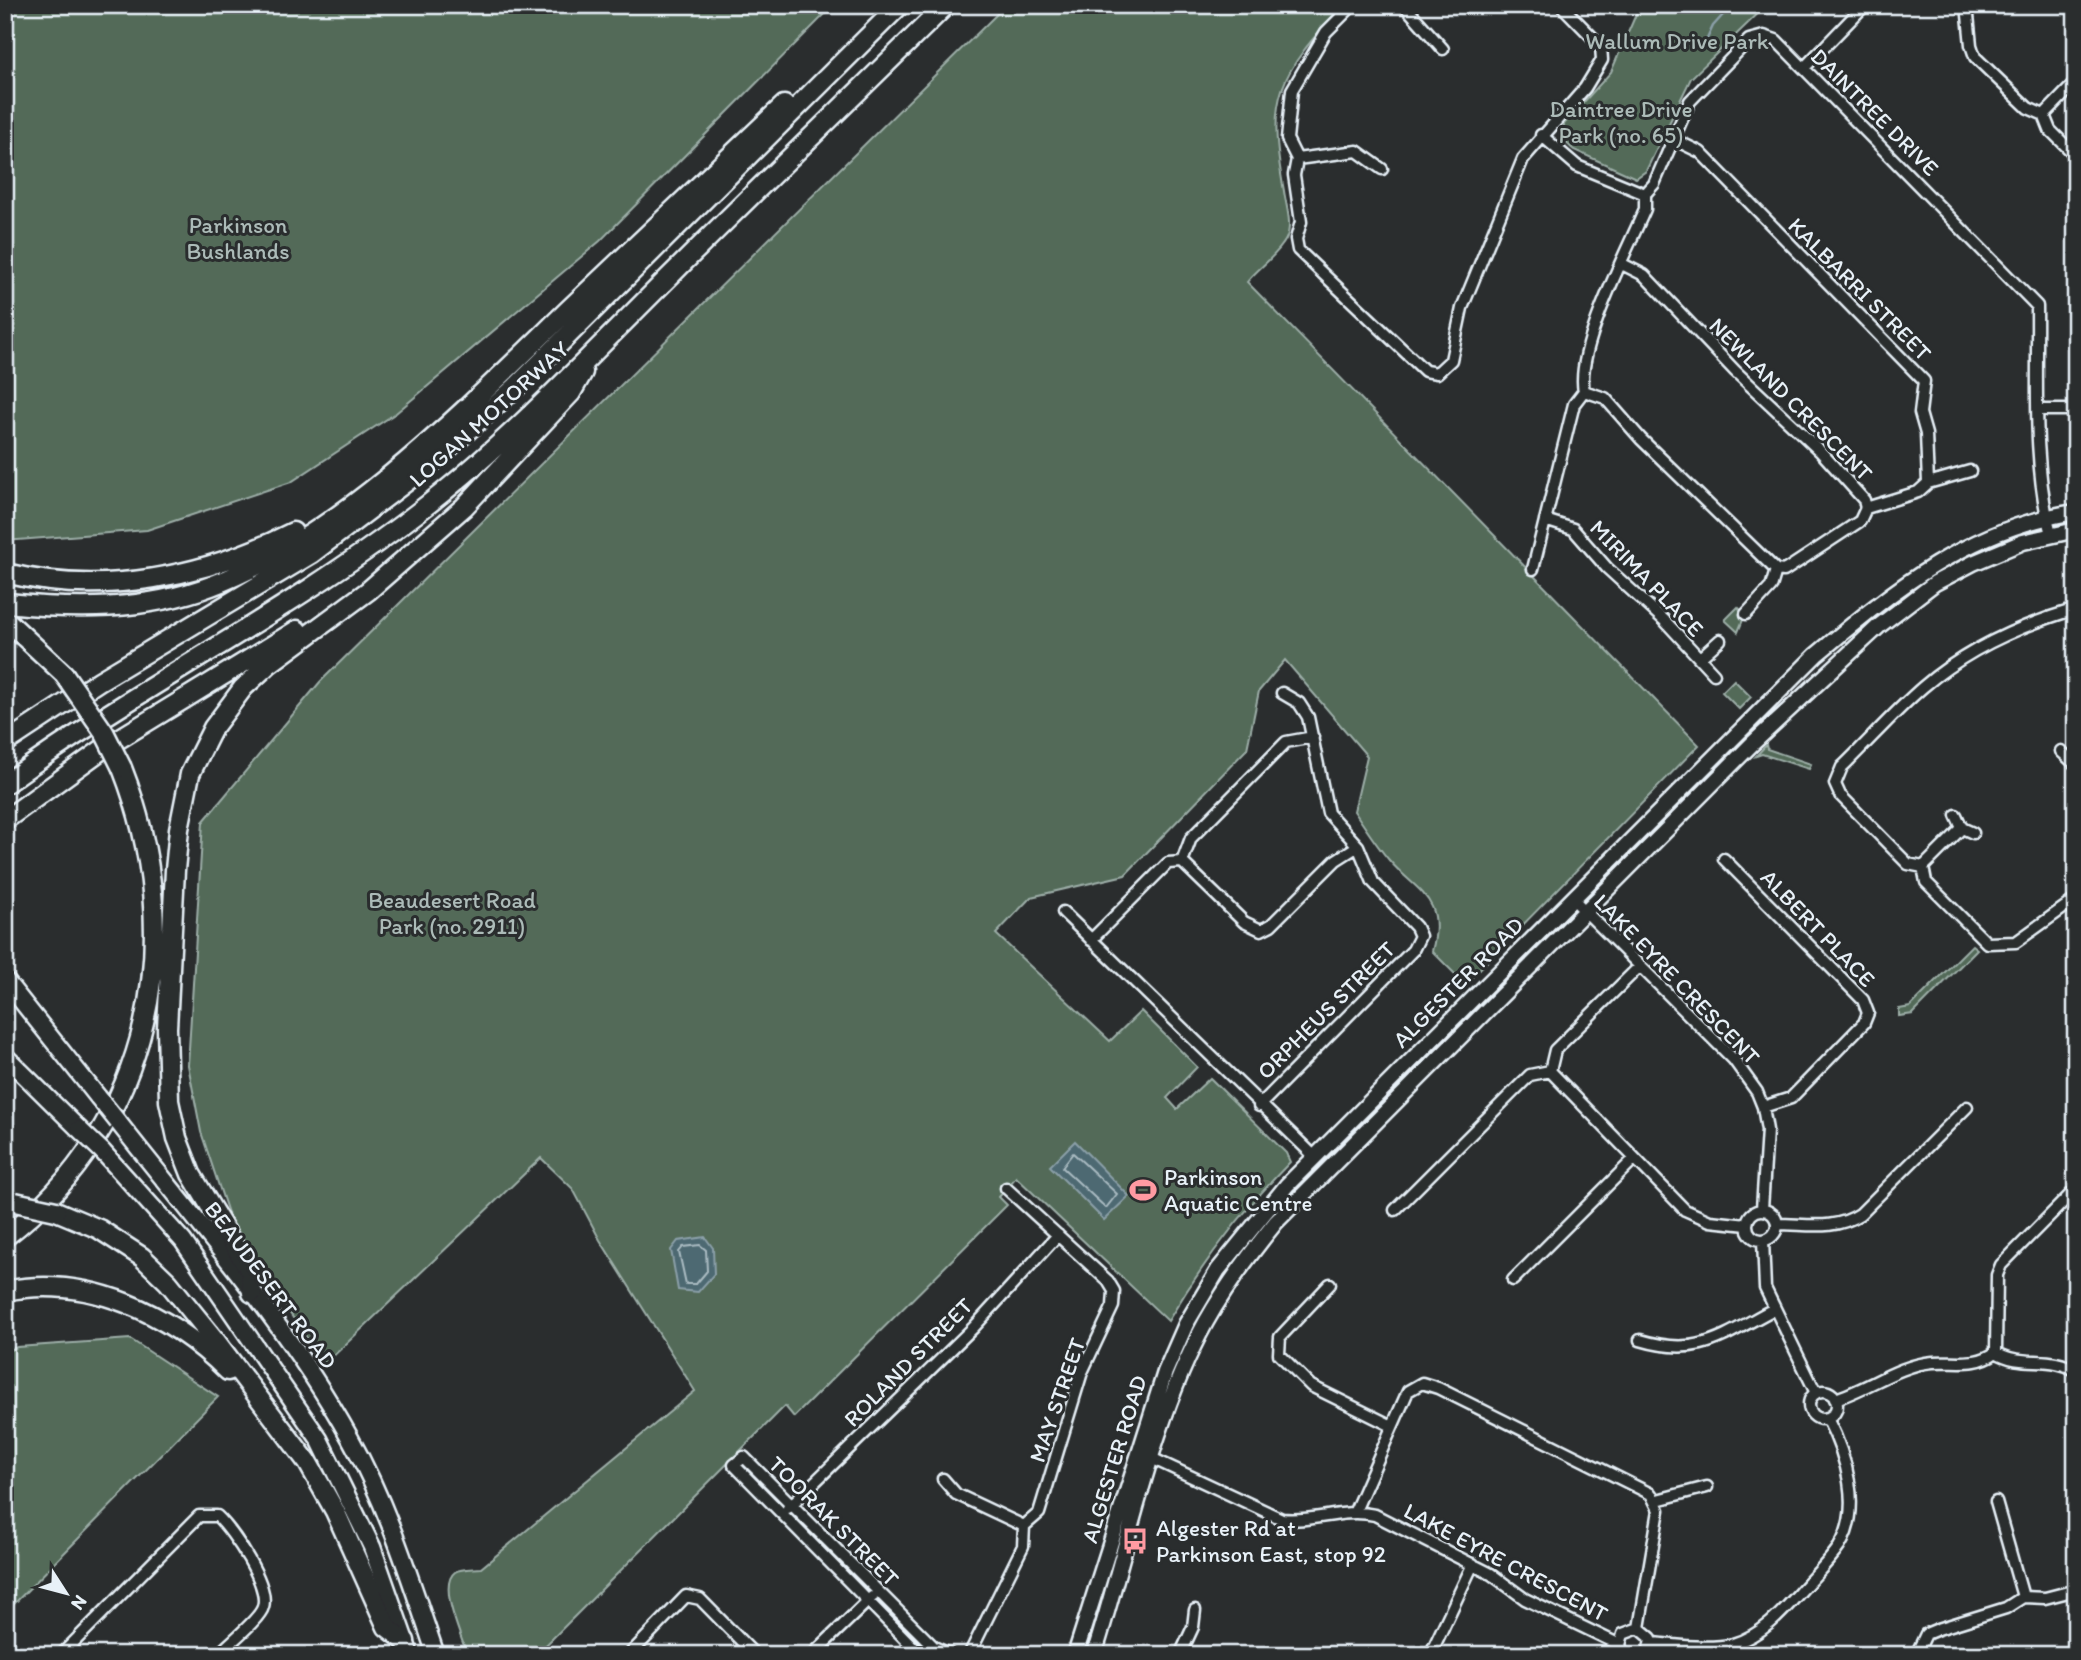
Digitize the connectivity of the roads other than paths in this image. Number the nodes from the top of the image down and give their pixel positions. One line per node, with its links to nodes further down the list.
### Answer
1 (900, 5): 11 (highway, LOGAN MOTORWAY)
2 (946, 5): 20 (highway, LOGAN MOTORWAY)
3 (1353, 5): 16 (street)
4 (1404, 5): 8 (street)
5 (1561, 5): 13 (street)
6 (1865, 5): 9 (street)
7 (1968, 5): 12 (street)
8 (1443, 49)
9 (1804, 68): 14 (street, DAINTREE DRIVE); 22 (street, DAINTREE DRIVE)
10 (2076, 82): 12 (street)
11 (823, 83): 26 (highway); 45 (highway, LOGAN MOTORWAY)
12 (2044, 115): 15 (street)
13 (1541, 135): 16 (street); 18 (street)
14 (1674, 139): 18 (street, DAINTREE DRIVE); 25 (street, KALBARRI STREET)
15 (2076, 156)
16 (1297, 159): 17 (street)
17 (1382, 169)
18 (1645, 194): 19 (street, DAINTREE DRIVE)
19 (1622, 264): 21 (street, DAINTREE DRIVE); 27 (street, NEWLAND CRESCENT)
20 (596, 350): 36 (highway); 48 (highway, LOGAN MOTORWAY)
21 (1584, 391): 30 (street, DAINTREE DRIVE); 34 (street)
22 (2038, 410): 23 (street); 29 (street, DAINTREE DRIVE)
23 (2076, 410)
24 (1970, 471): 25 (street)
25 (1928, 483): 27 (street)
26 (355, 500): 35 (highway); 38 (highway)
27 (1866, 508): 34 (street, NEWLAND CRESCENT)
28 (2076, 512): 29 (main road, ALGESTER ROAD)
29 (2046, 516): 32 (street, DAINTREE DRIVE); 57 (main road, ALGESTER ROAD)
30 (1545, 520): 33 (street, DAINTREE DRIVE); 41 (street, MIRIMA PLACE)
31 (2076, 530): 32 (main road, ALGESTER ROAD)
32 (2050, 535): 60 (main road, ALGESTER ROAD)
33 (1533, 569)
34 (1776, 570): 39 (street)
35 (5, 573)
36 (380, 578): 50 (highway); 85 (highway)
37 (2076, 609): 56 (street)
38 (6, 611): 80 (highway, bridge)
39 (1746, 614)
40 (1720, 640): 41 (street)
41 (1700, 658): 42 (street, MIRIMA PLACE)
42 (1714, 674)
43 (1282, 693): 44 (street, ORPHEUS STREET)
44 (1312, 737): 53 (street, ORPHEUS STREET); 55 (street)
45 (5, 743)
46 (2061, 751): 47 (street)
47 (2076, 765)
48 (5, 785)
49 (1956, 815): 51 (street)
50 (5, 820)
51 (1962, 828): 52 (street); 56 (street)
52 (1973, 833)
53 (1358, 846): 55 (street); 66 (street, ORPHEUS STREET)
54 (1724, 859): 67 (street, ALBERT PLACE)
55 (1182, 862): 61 (street)
56 (1923, 867): 58 (street)
57 (1573, 899): 60 (street, LAKE EYRE CRESCENT); 69 (main road, ALGESTER ROAD)
58 (2076, 899)
59 (1063, 912): 61 (street)
60 (1586, 912): 62 (street, LAKE EYRE CRESCENT); 71 (main road, ALGESTER ROAD)
61 (1091, 940): 66 (street)
62 (1640, 966): 65 (street); 67 (street, LAKE EYRE CRESCENT)
63 (5, 979): 85 (highway, BEAUDESERT ROAD, bridge)
64 (5, 1056): 112 (highway, BEAUDESERT ROAD, bridge)
65 (1550, 1071): 70 (street); 76 (street)
66 (1259, 1105): 69 (street)
67 (1763, 1107): 75 (street, LAKE EYRE CRESCENT)
68 (1967, 1107): 77 (street)
69 (1315, 1157): 71 (main road); 95 (main road, ALGESTER ROAD)
70 (1634, 1160): 78 (street); 82 (street)
71 (1328, 1168): 95 (main road, ALGESTER ROAD)
72 (1006, 1188): 79 (street, MAY STREET)
73 (2072, 1193): 88 (street)
74 (10, 1202): 91 (highway, bridge)
75 (1762, 1209): 77 (street); 78 (street)
76 (1395, 1210)
77 (1778, 1224): 81 (street)
78 (1747, 1225): 81 (street)
79 (1058, 1235): 100 (street, ROLAND STREET); 103 (street, MAY STREET)
80 (5, 1237)
81 (1763, 1240): 86 (street)
82 (1513, 1280)
83 (1330, 1284): 94 (street)
84 (5, 1291): 91 (highway)
85 (252, 1293): 118 (highway, BEAUDESERT ROAD)
86 (1774, 1309): 87 (street); 90 (street)
87 (1640, 1340)
88 (1996, 1352): 89 (street); 92 (street)
89 (2076, 1371)
90 (1816, 1393): 92 (street); 93 (street)
91 (263, 1399): 112 (highway)
92 (1835, 1399): 93 (street)
93 (1827, 1418): 111 (street)
94 (1392, 1426): 98 (street); 101 (street)
95 (1146, 1456): 101 (street, LAKE EYRE CRESCENT); 123 (main road, ALGESTER ROAD); 124 (main road, ALGESTER ROAD)
96 (943, 1479): 103 (street)
97 (1707, 1487): 98 (street)
98 (1657, 1500): 110 (street)
99 (1996, 1502): 107 (street)
100 (791, 1505): 102 (street, ROLAND STREET); 102 (street, TOORAK STREET); 106 (street, TOORAK STREET)
101 (1355, 1511): 104 (street, LAKE EYRE CRESCENT)
102 (782, 1514): 108 (street, TOORAK STREET)
103 (1024, 1526): 115 (street, MAY STREET)
104 (1473, 1564): 113 (street, LAKE EYRE CRESCENT); 126 (street)
105 (2076, 1590): 107 (street)
106 (877, 1591): 108 (street); 114 (street, TOORAK STREET)
107 (2023, 1597): 128 (street)
108 (868, 1600): 121 (street); 122 (street, TOORAK STREET)
109 (1195, 1610): 125 (street)
110 (1639, 1628): 111 (street); 113 (street)
111 (1652, 1643): 127 (street)
112 (408, 1648)
113 (1622, 1650)
114 (950, 1654): 115 (street)
115 (971, 1654)
116 (61, 1655): 117 (street)
117 (218, 1655)
118 (436, 1655)
119 (629, 1655): 120 (street)
120 (755, 1655)
121 (812, 1655)
122 (921, 1655)
123 (1075, 1655)
124 (1094, 1655)
125 (1180, 1655)
126 (1430, 1655)
127 (1648, 1655)
128 (1916, 1655)

